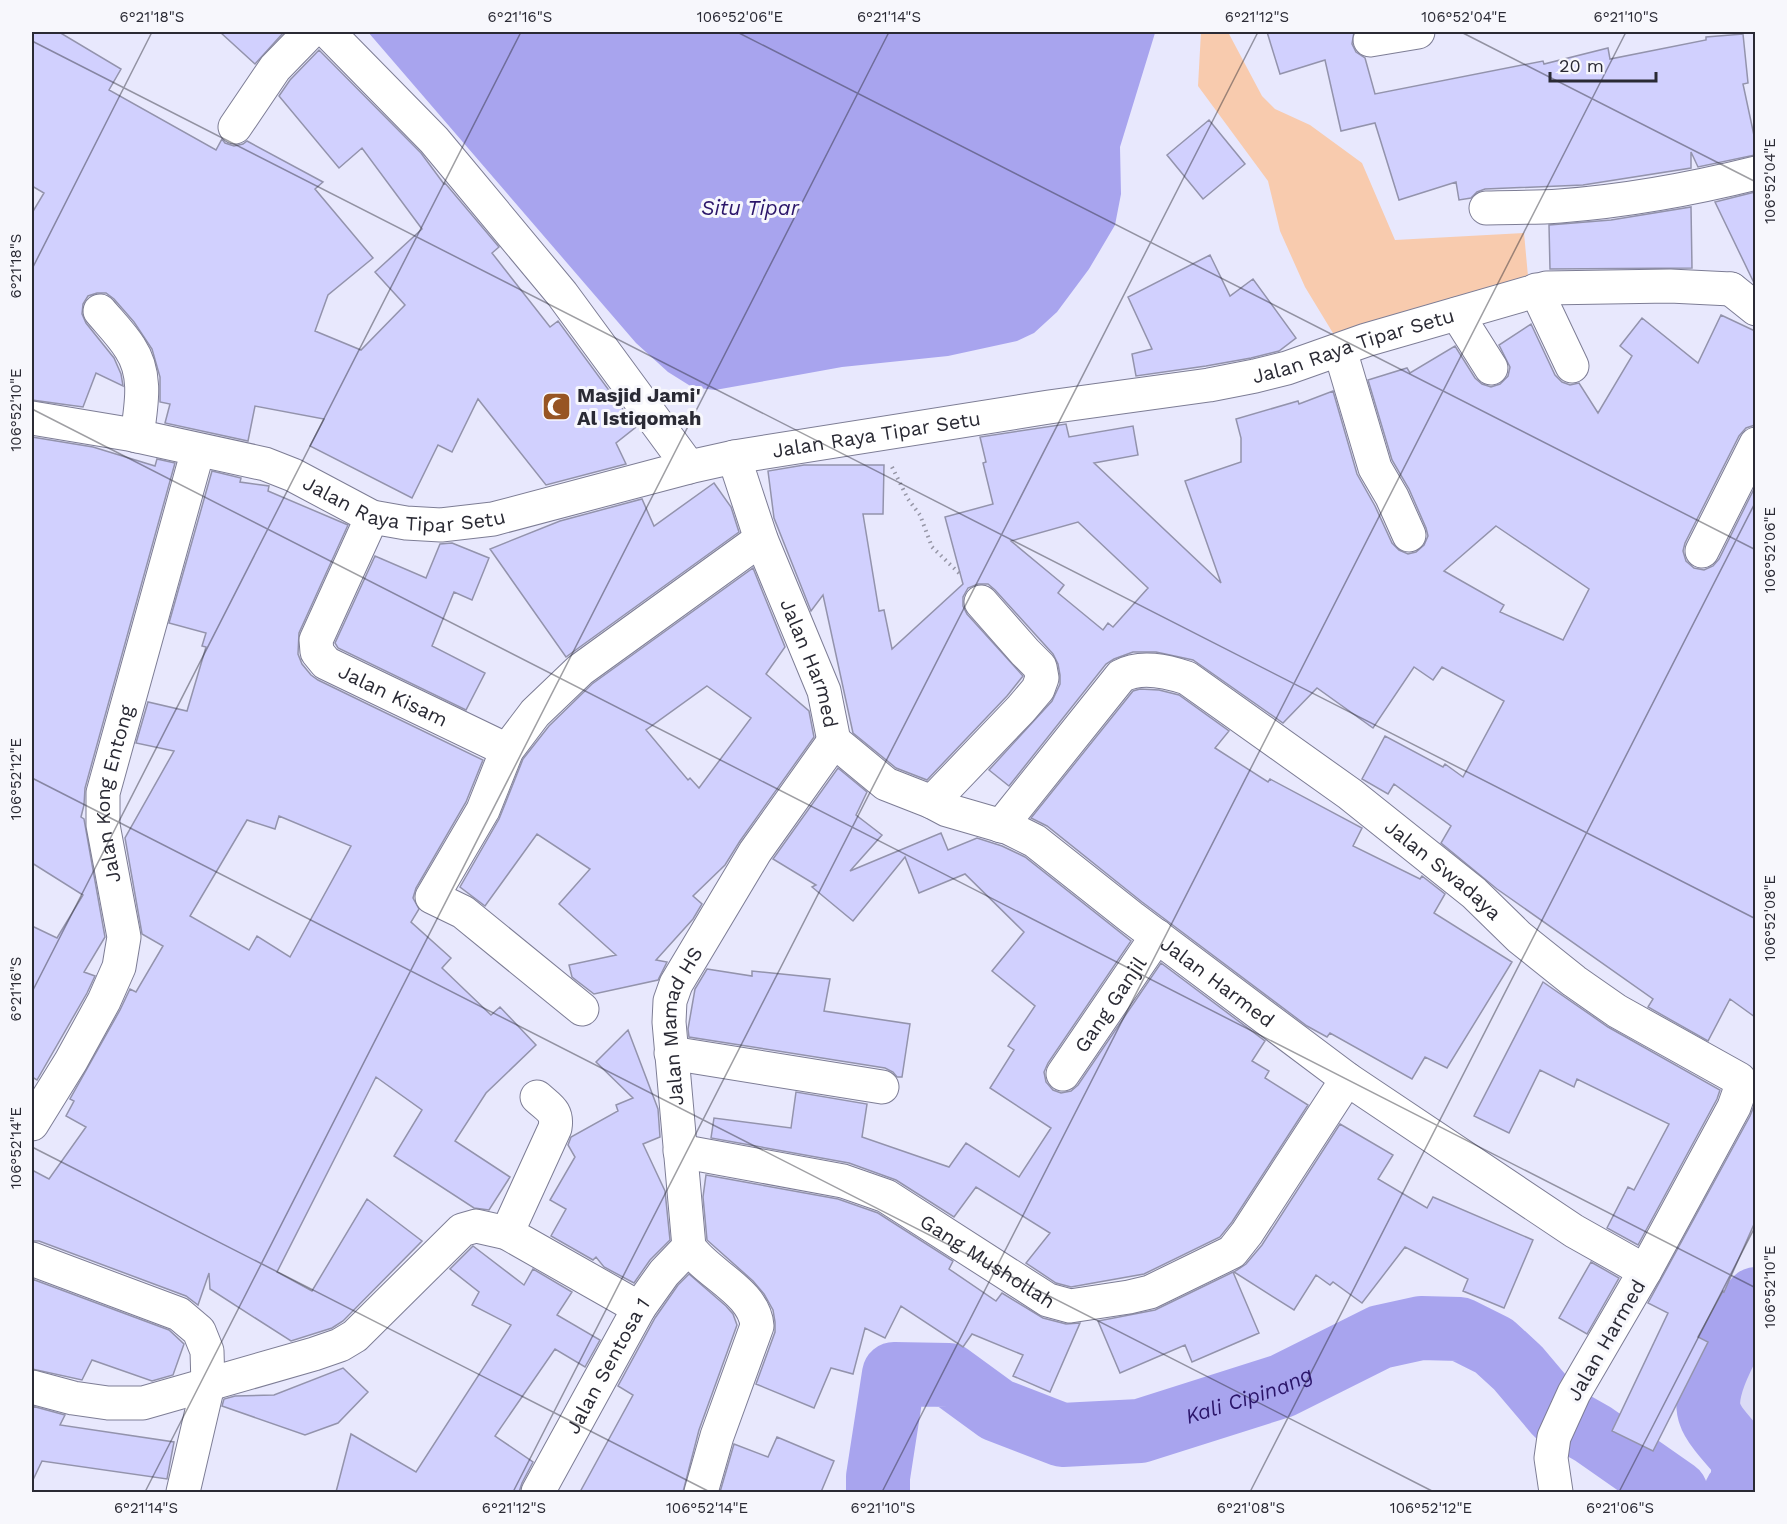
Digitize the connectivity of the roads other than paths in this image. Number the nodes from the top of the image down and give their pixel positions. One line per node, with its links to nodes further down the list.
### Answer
1 (310, 32): 5 (street)
2 (328, 32): 20 (street)
3 (1418, 32): 4 (street)
4 (1370, 40)
5 (235, 127)
6 (1755, 173): 7 (street)
7 (1486, 208)
8 (1536, 290): 9 (street, Jalan Raya Tipar Setu); 11 (street, Jalan Raya Tipar Setu); 13 (street)
9 (1747, 291)
10 (100, 311): 16 (street)
11 (1457, 314): 12 (street, Jalan Raya Tipar Setu); 14 (street)
12 (1340, 350): 19 (street, Jalan Raya Tipar Setu); 22 (street)
13 (1572, 366)
14 (1491, 368)
15 (32, 418): 16 (street, Jalan Raya Tipar Setu)
16 (136, 436): 18 (street, Jalan Raya Tipar Setu)
17 (1755, 444): 24 (street)
18 (198, 450): 21 (street, Jalan Raya Tipar Setu); 38 (street, Jalan Kong Entong)
19 (734, 457): 20 (street, Jalan Raya Tipar Setu); 23 (street, Jalan Harmed)
20 (689, 467): 21 (street, Jalan Raya Tipar Setu)
21 (372, 517): 27 (street, Jalan Kisam)
22 (1409, 535)
23 (761, 539): 26 (street, Jalan Harmed); 27 (street)
24 (1702, 551)
25 (981, 602): 28 (street)
26 (834, 741): 28 (street, Jalan Harmed); 32 (street, Jalan Mamad HS)
27 (507, 750): 31 (street)
28 (932, 802): 29 (street, Jalan Harmed)
29 (1001, 826): 30 (street, Jalan Harmed); 33 (street, Jalan Swadaya)
30 (1157, 936): 34 (street, Gang Ganjil); 35 (street, Jalan Harmed)
31 (582, 1009)
32 (671, 1053): 36 (street); 39 (street, Jalan Mamad HS)
33 (1747, 1071): 43 (street, Jalan Swadaya)
34 (1063, 1074)
35 (1347, 1079): 39 (street, Gang Mushollah); 43 (street, Jalan Harmed)
36 (882, 1087)
37 (537, 1097): 40 (street)
38 (32, 1124)
39 (680, 1151): 41 (street, Jalan Mamad HS)
40 (507, 1233): 44 (street); 45 (street)
41 (688, 1247): 44 (street, Jalan Sentosa 1); 49 (street)
42 (32, 1259): 45 (street)
43 (1644, 1271): 50 (street, Jalan Harmed)
44 (639, 1308): 48 (street, Jalan Sentosa 1)
45 (208, 1385): 46 (street); 47 (street)
46 (32, 1387)
47 (183, 1492)
48 (538, 1492)
49 (700, 1492)
50 (1556, 1492)

